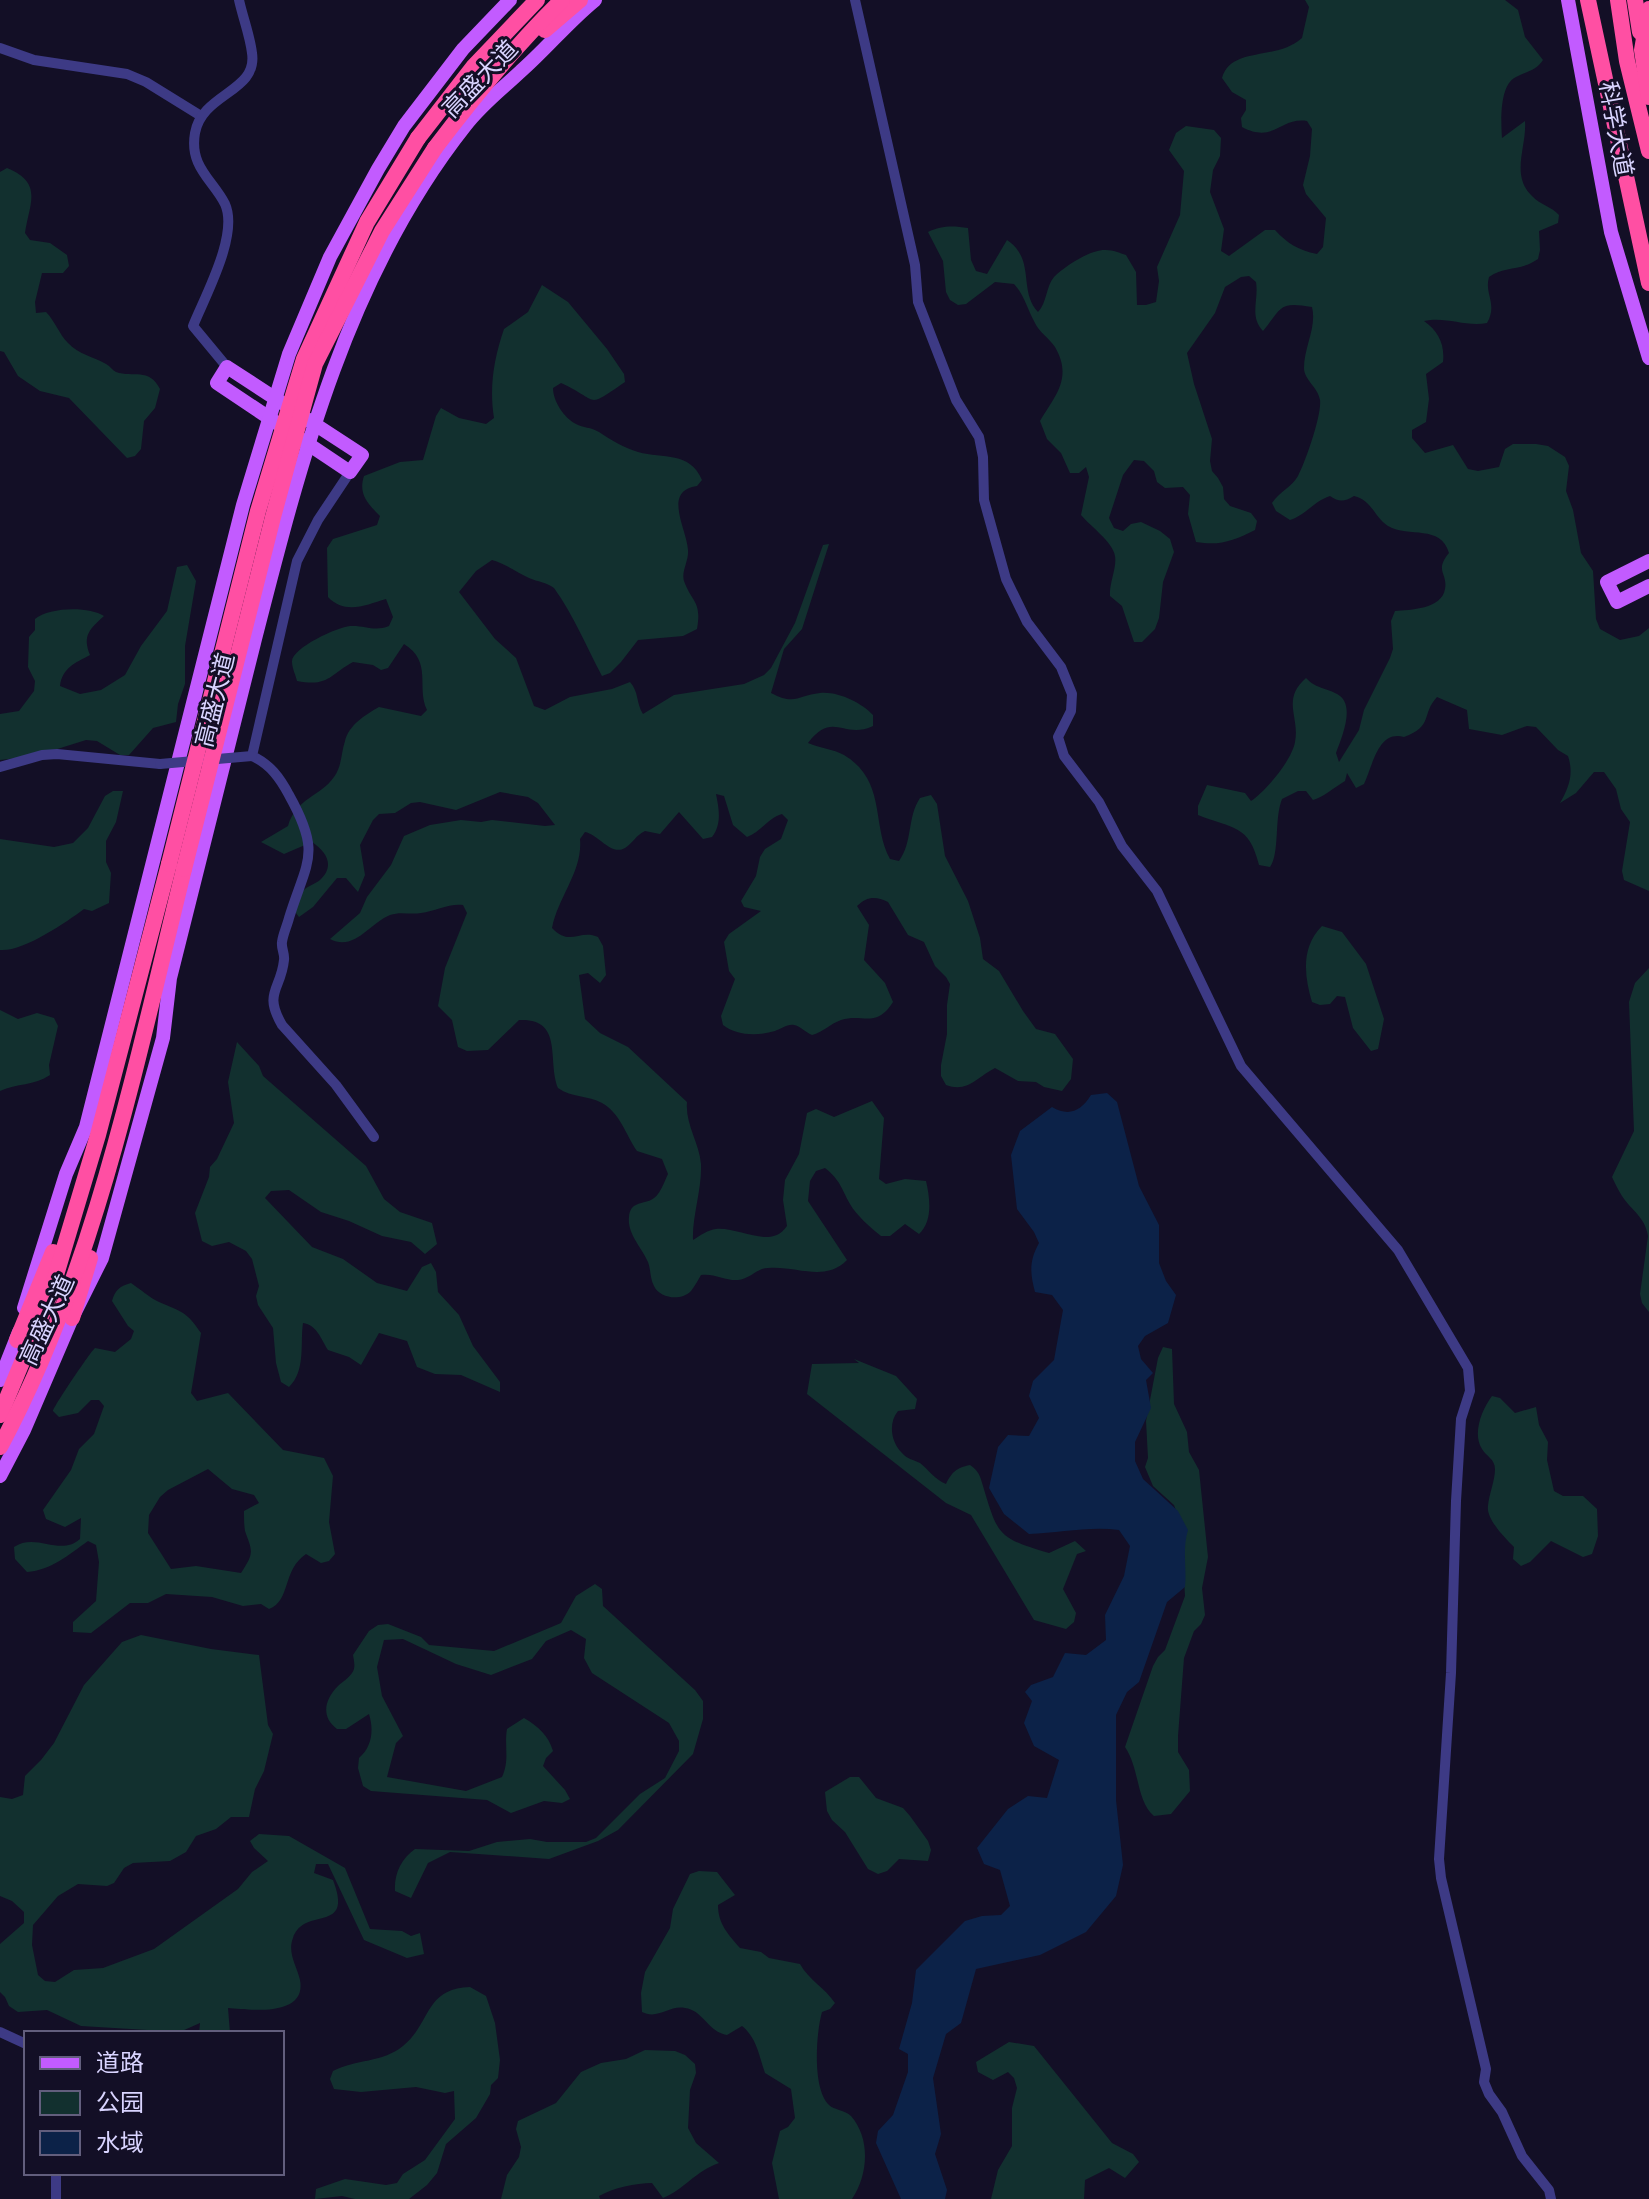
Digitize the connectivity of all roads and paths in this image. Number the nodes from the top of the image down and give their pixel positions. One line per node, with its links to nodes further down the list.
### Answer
1 (239, 0): 18 (street)
2 (510, 0): 24 (main road, 高盛大道)
3 (523, 0): 19 (highway)
4 (537, 0): 19 (highway, 高盛大道)
5 (562, 0): 16 (highway, 高盛大道)
6 (580, 0): 16 (highway)
7 (595, 0): 26 (main road, 高盛大道)
8 (855, 0): 47 (street)
9 (1568, 0): 22 (main road, 科学大道)
10 (1588, 0): 21 (highway, 科学大道)
11 (1618, 0): 20 (highway, 科学大道)
12 (1635, 0): 15 (highway)
13 (1649, 9): 15 (highway)
14 (0, 48): 18 (street)
15 (1642, 50): 17 (highway)
16 (489, 77): 33 (highway, 高盛大道, bridge)
17 (1649, 97)
18 (201, 116): 23 (street)
19 (434, 117): 33 (highway, 高盛大道, bridge)
20 (1649, 151)
21 (1649, 283)
22 (1649, 358)
23 (227, 367): 24 (main road); 25 (main road)
24 (276, 399): 25 (main road, 高盛大道); 26 (main road)
25 (270, 418): 27 (main road); 38 (main road, 高盛大道)
26 (316, 425): 27 (main road, 高盛大道); 28 (main road)
27 (309, 445): 28 (main road); 37 (main road, 高盛大道)
28 (350, 472): 31 (street)
29 (1649, 561): 30 (main road)
30 (1649, 586)
31 (252, 756): 32 (street, bridge); 35 (street)
32 (0, 767)
33 (176, 867): 34 (highway, 高盛大道); 36 (highway, 高盛大道)
34 (98, 1135): 38 (highway); 40 (highway, 高盛大道)
35 (374, 1137)
36 (117, 1141): 37 (highway); 41 (highway, 高盛大道)
37 (72, 1318): 42 (main road, 高盛大道)
38 (17, 1340): 39 (main road, 高盛大道)
39 (0, 1380)
40 (0, 1415)
41 (0, 1447)
42 (0, 1476)
43 (0, 2032): 44 (street)
44 (24, 2043)
45 (56, 2175): 46 (street)
46 (56, 2199)
47 (1551, 2199)

